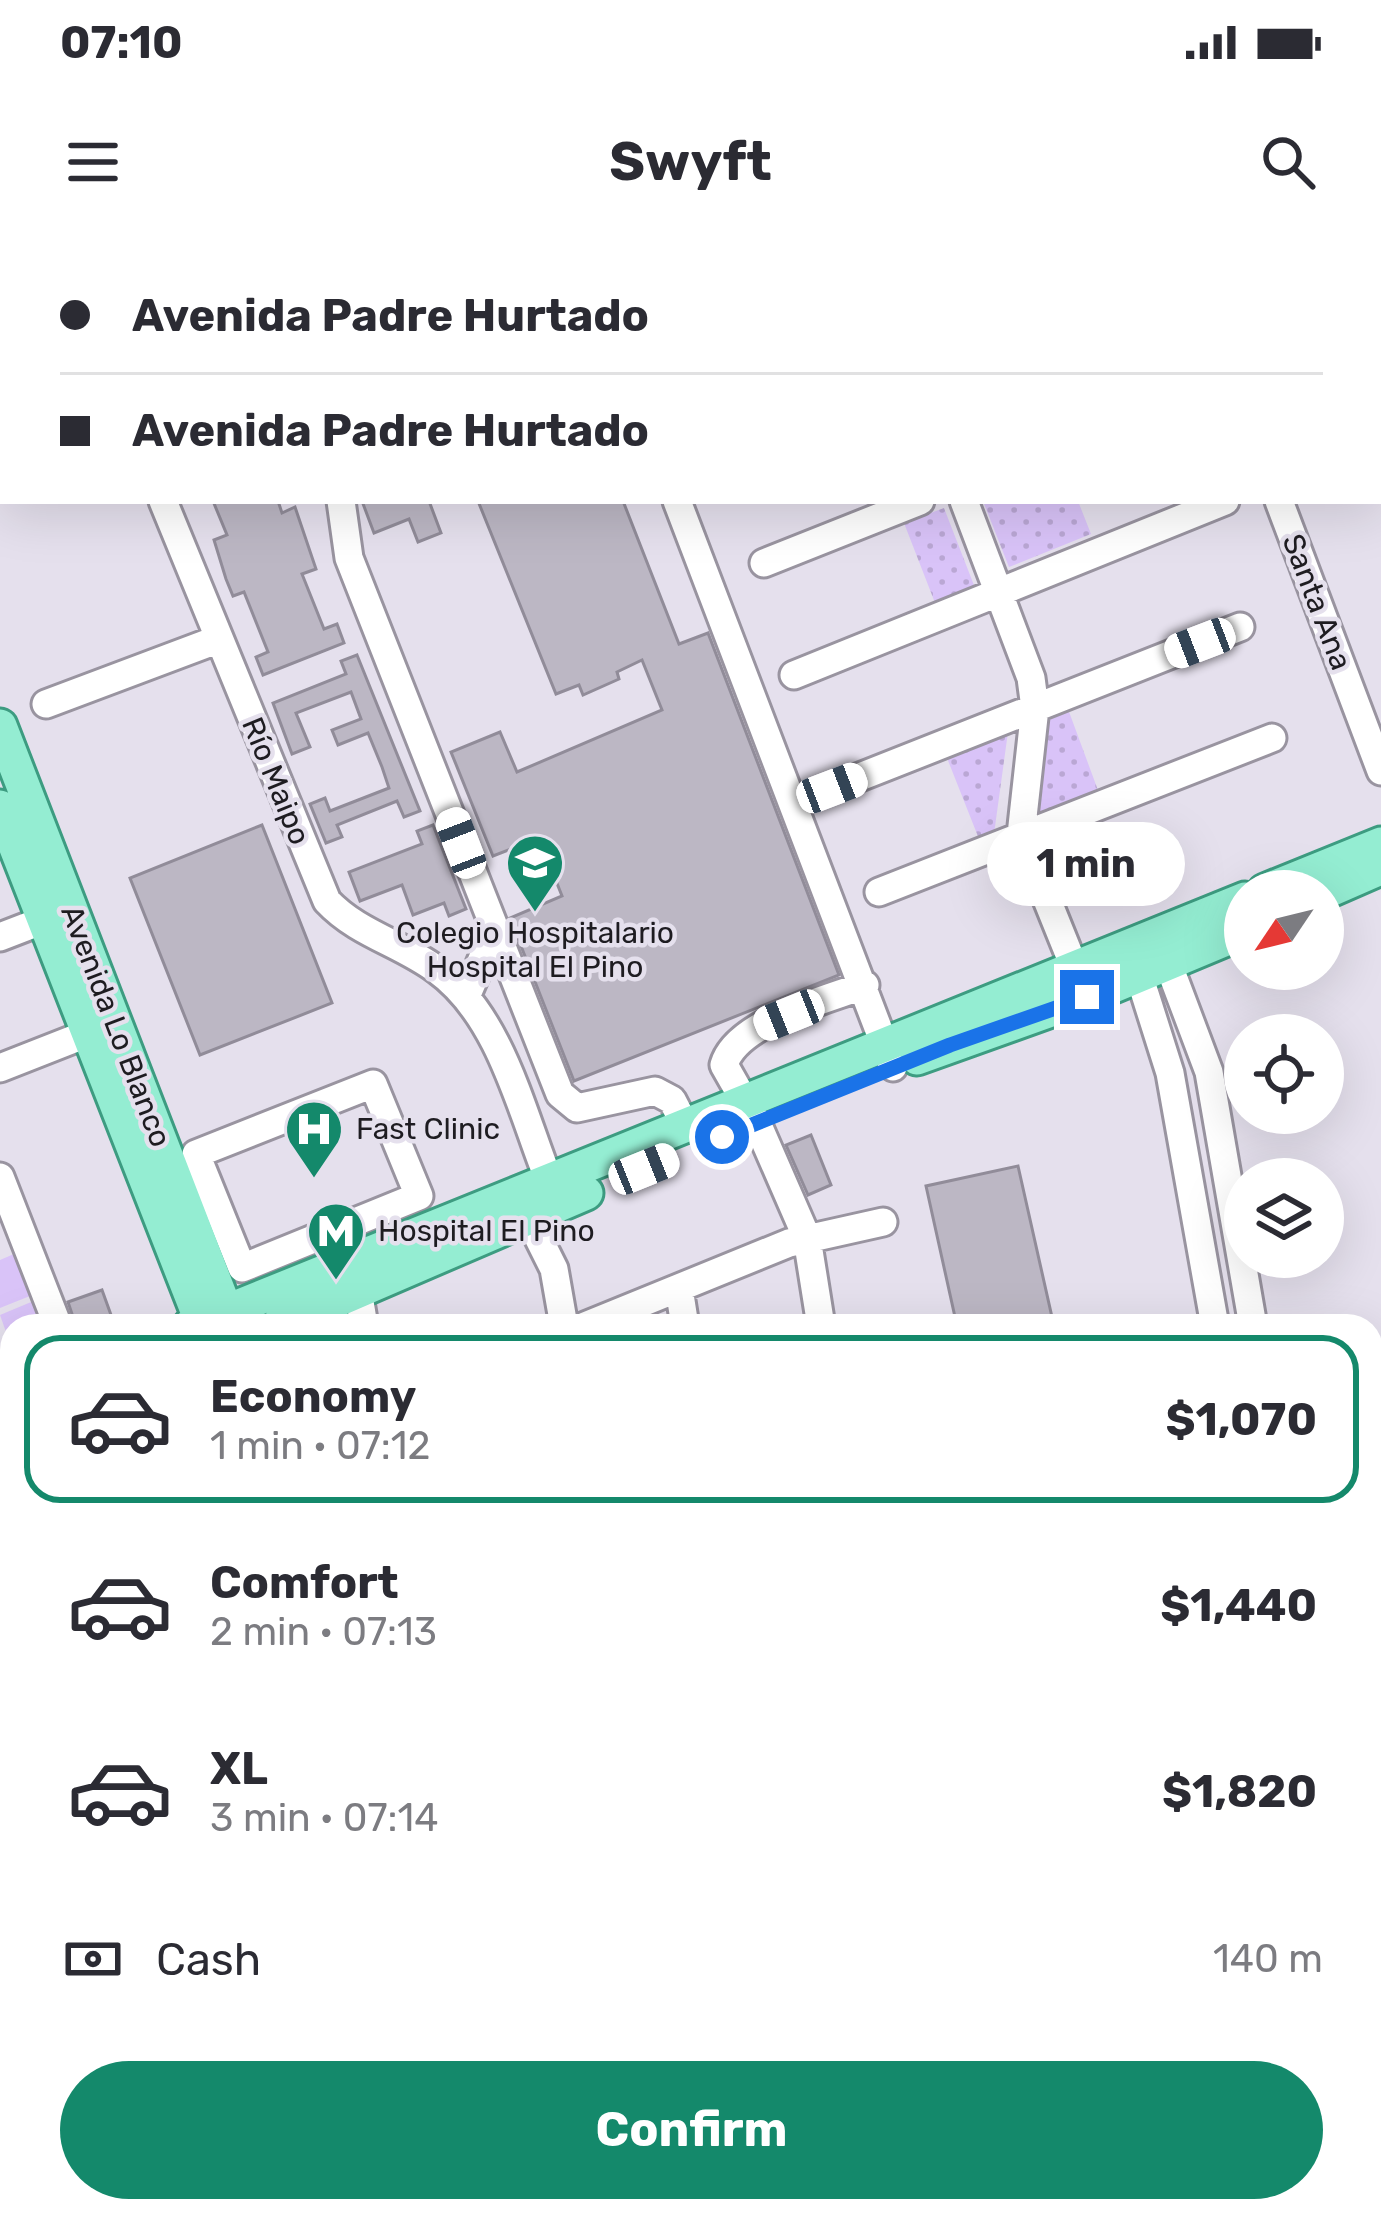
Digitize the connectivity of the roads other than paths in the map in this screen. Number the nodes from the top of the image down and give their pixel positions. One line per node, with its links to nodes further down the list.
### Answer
1 (164, 504): 11 (street, Río Maipo)
2 (340, 504): 28 (street)
3 (678, 504): 33 (street)
4 (912, 504): 8 (street)
5 (965, 504): 9 (street)
6 (1218, 504): 9 (street)
7 (1280, 504): 17 (street, Santa Ana)
8 (764, 563)
9 (1000, 592): 12 (street); 14 (street)
10 (1240, 628): 14 (street)
11 (219, 639): 13 (street); 34 (street, Río Maipo)
12 (794, 675)
13 (46, 704)
14 (1035, 708): 18 (street); 20 (street)
15 (0, 726): 52 (main road, Avenida Lo Blanco)
16 (1272, 739): 20 (street)
17 (1381, 771)
18 (832, 788)
19 (0, 807): 27 (main road, Avenida Lo Blanco)
20 (1021, 836): 25 (street); 32 (street)
21 (1381, 844): 23 (main road)
22 (1381, 868): 24 (main road)
23 (1317, 870)
24 (1344, 884)
25 (879, 892)
26 (1224, 911): 31 (main road)
27 (44, 920): 30 (street); 35 (main road, Avenida Lo Blanco)
28 (495, 929): 34 (street); 42 (street)
29 (1224, 936): 31 (main road)
30 (0, 937)
31 (1148, 956): 32 (main road); 36 (main road); 39 (street); 40 (street)
32 (1075, 969): 36 (main road)
33 (865, 985): 36 (street); 41 (street)
34 (466, 997): 44 (street, Río Maipo)
35 (89, 1033): 37 (street); 51 (main road, Avenida Lo Blanco)
36 (890, 1056): 41 (main road)
37 (0, 1068)
38 (373, 1084): 38 (street)
39 (1212, 1090): 40 (street); 61 (street)
40 (1175, 1101): 60 (street)
41 (750, 1114): 42 (main road); 44 (main road); 47 (street)
42 (686, 1127): 44 (main road)
43 (0, 1177): 46 (street)
44 (537, 1197): 49 (main road); 53 (main road); 56 (street, Río Maipo)
45 (884, 1222): 47 (street)
46 (11, 1237): 50 (street)
47 (807, 1238): 48 (street); 59 (street)
48 (679, 1288): 57 (street); 58 (street)
49 (358, 1290): 54 (main road); 55 (street)
50 (52, 1314)
51 (208, 1314)
52 (209, 1314)
53 (232, 1314)
54 (305, 1314)
55 (362, 1314)
56 (562, 1314)
57 (615, 1314)
58 (684, 1314)
59 (819, 1314)
60 (1213, 1314)
61 (1251, 1314)

